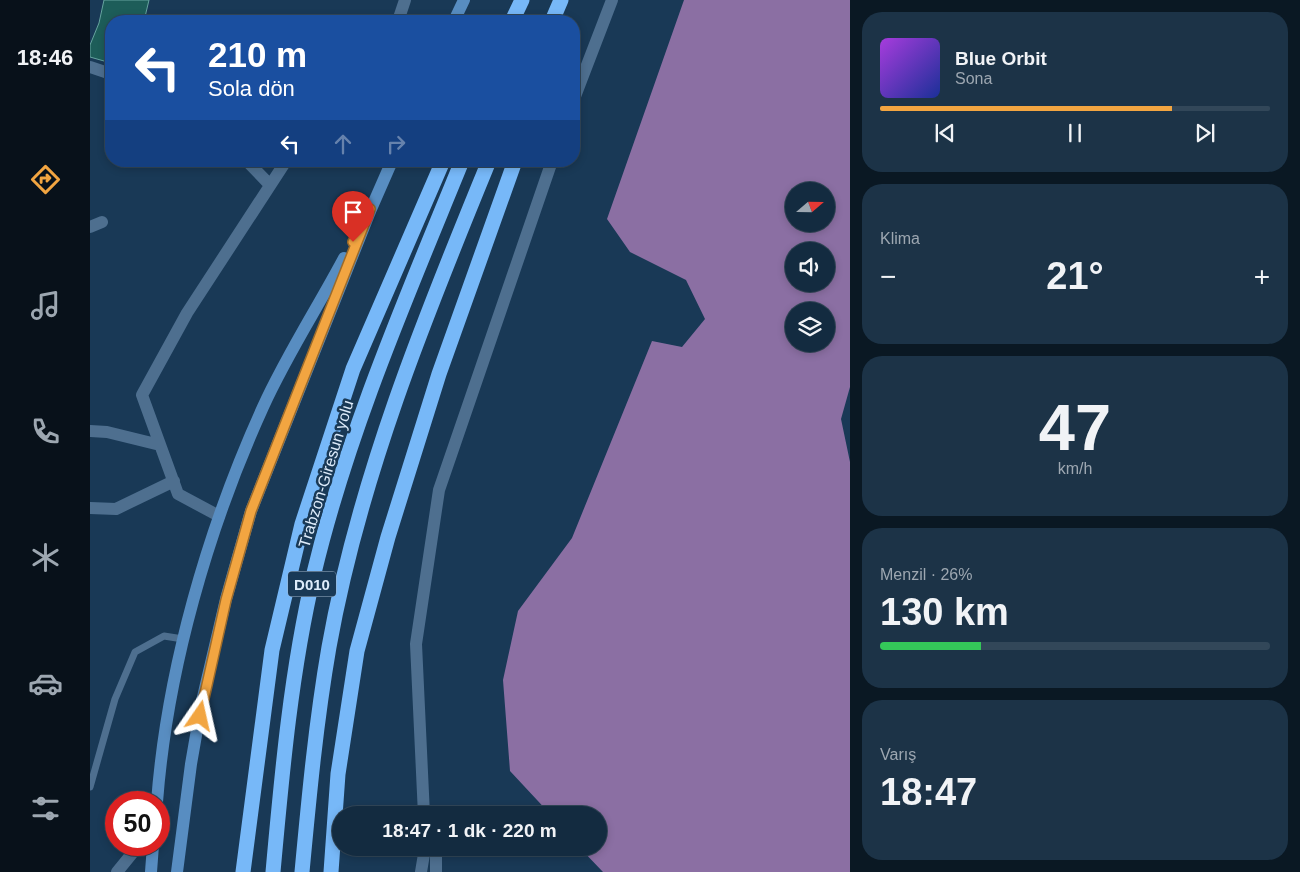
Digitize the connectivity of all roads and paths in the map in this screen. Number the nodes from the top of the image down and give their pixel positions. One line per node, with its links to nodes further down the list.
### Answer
1 (405, 0): 8 (street)
2 (464, 0): 9 (main road)
3 (522, 0): 10 (highway)
4 (527, 0): 11 (highway)
5 (562, 0): 12 (highway)
6 (567, 0): 13 (highway)
7 (612, 0): 16 (street)
8 (400, 15)
9 (457, 15)
10 (515, 15)
11 (521, 15)
12 (555, 15)
13 (562, 15)
14 (90, 66): 15 (street)
15 (105, 72)
16 (580, 83)
17 (253, 167): 25 (street)
18 (282, 167): 25 (street)
19 (389, 167): 26 (main road)
20 (440, 167): 45 (highway)
21 (460, 167): 46 (highway, Trabzon-Giresun yolu / D010)
22 (487, 167): 47 (highway, D010)
23 (513, 167): 48 (highway)
24 (550, 167): 33 (street)
25 (270, 185): 28 (street)
26 (370, 209): 31 (main road); 44 (main road)
27 (90, 430): 28 (street)
28 (160, 445): 29 (street)
29 (174, 481): 30 (street); 31 (street)
30 (90, 508)
31 (219, 516): 32 (main road)
32 (183, 639): 34 (lane); 35 (main road)
33 (422, 778): 36 (street); 37 (street)
34 (90, 787)
35 (158, 791)
36 (424, 806)
37 (427, 806)
38 (130, 856): 42 (street)
39 (153, 856): 43 (main road)
40 (424, 856): 49 (street)
41 (436, 856): 50 (street)
42 (117, 872)
43 (151, 872)
44 (178, 872)
45 (243, 872)
46 (273, 872)
47 (302, 872)
48 (331, 872)
49 (421, 872)
50 (436, 872)

